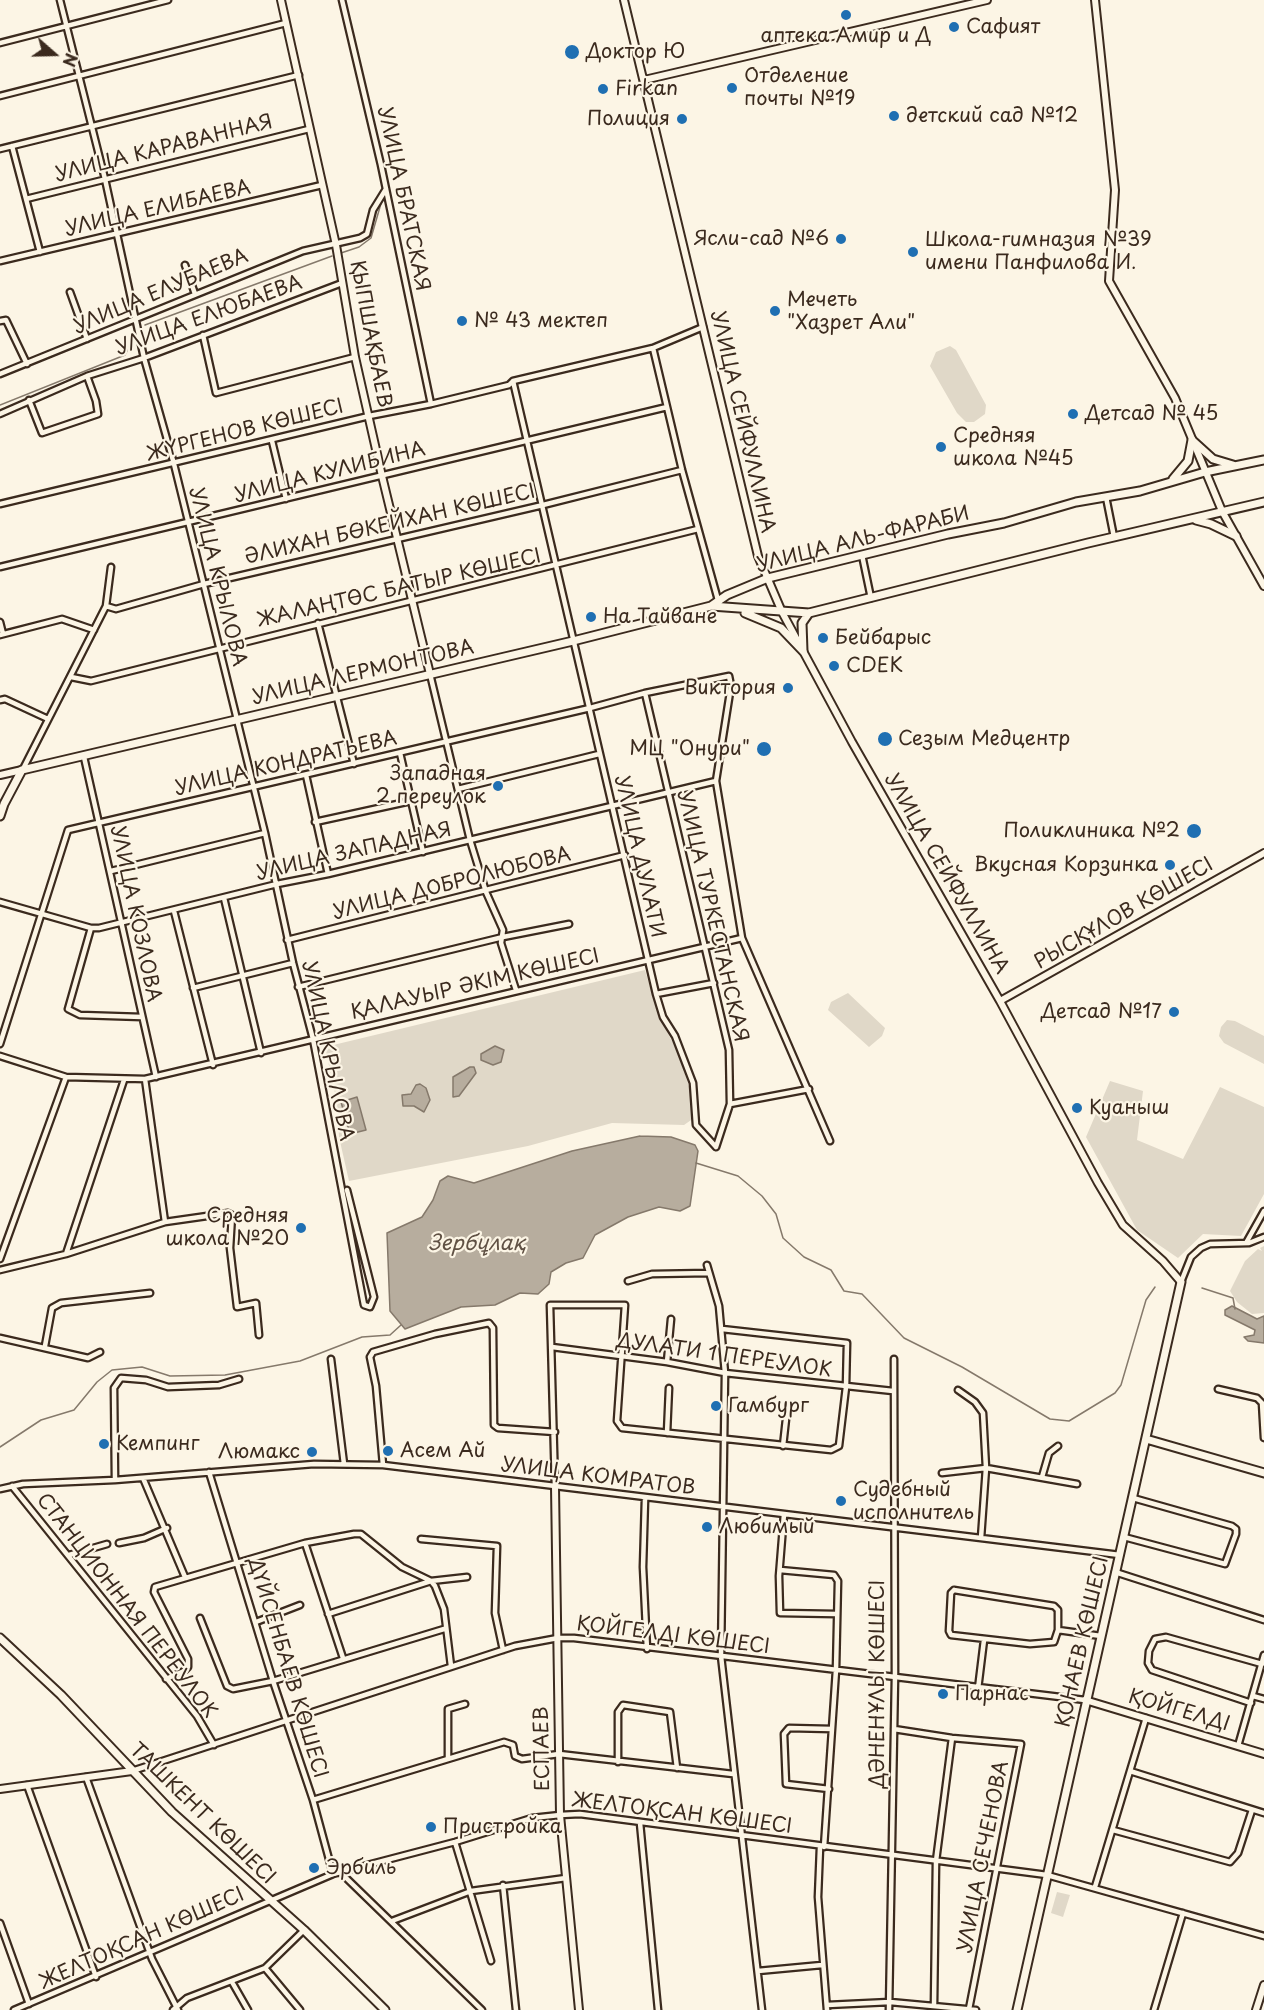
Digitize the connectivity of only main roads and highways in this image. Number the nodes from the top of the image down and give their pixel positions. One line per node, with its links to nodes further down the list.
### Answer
1 (1264, 460): 2 (main road, УЛИЦА АЛЬ-ФАРАБИ)
2 (1239, 465): 3 (main road, УЛИЦА АЛЬ-ФАРАБИ); 3 (main road)
3 (1170, 482): 7 (main road, УЛИЦА АЛЬ-ФАРАБИ)
4 (1264, 502): 5 (main road)
5 (1190, 519): 6 (main road); 9 (main road)
6 (1236, 536)
7 (711, 606): 8 (main road); 10 (main road, УЛИЦА ЛЕРМОНТОВА)
8 (734, 610): 9 (main road); 9 (main road)
9 (809, 613)
10 (0, 816)
11 (1181, 1282): 12 (main road, ҚОНАЕВ КӨШЕСІ)
12 (1146, 1439): 13 (main road); 16 (main road, ҚОНАЕВ КӨШЕСІ)
13 (1264, 1473)
14 (0, 1638): 15 (main road, ТАШКЕНТ КӨШЕСІ)
15 (385, 2010)
16 (1017, 2010)

